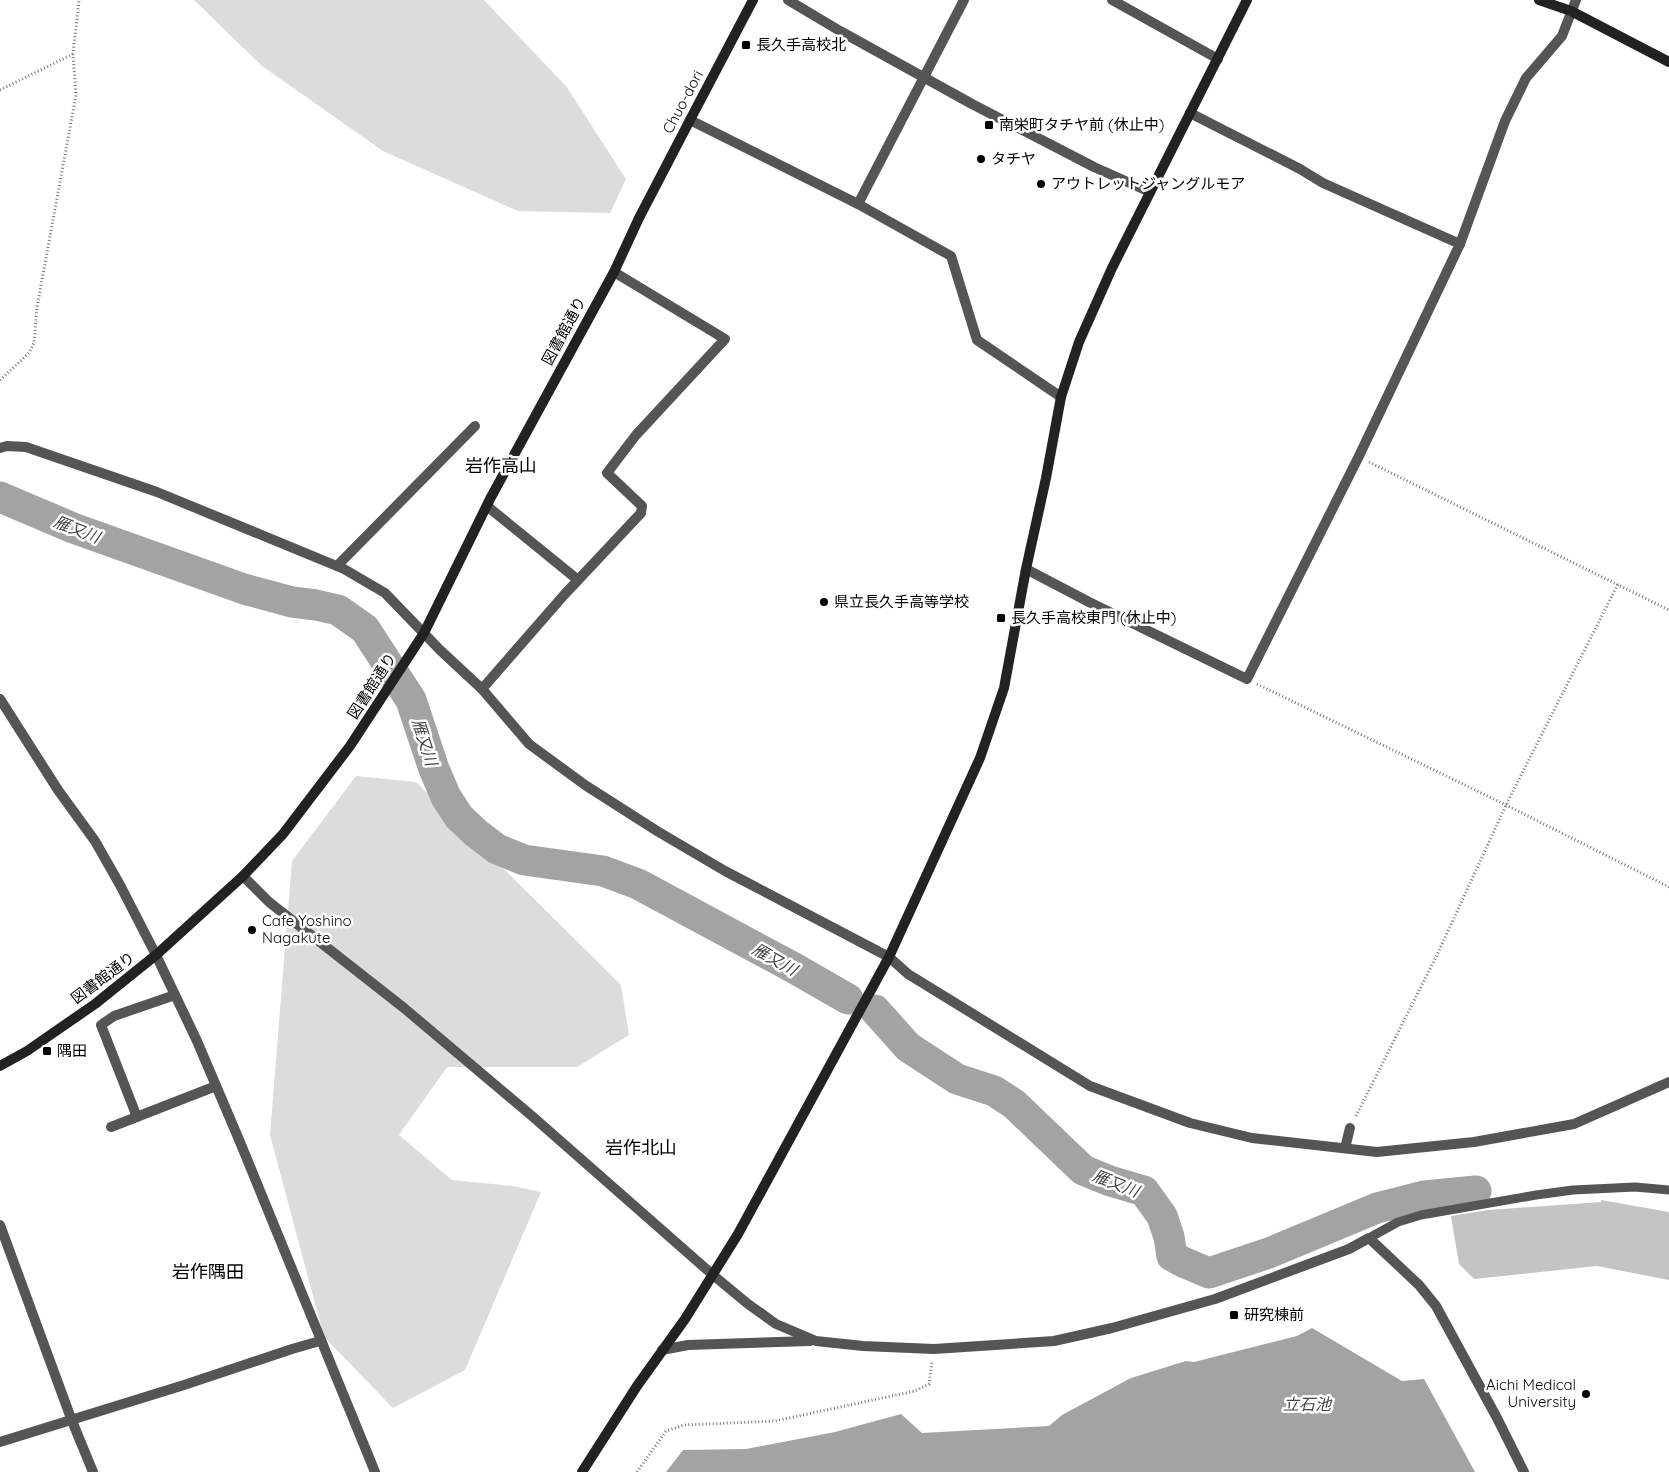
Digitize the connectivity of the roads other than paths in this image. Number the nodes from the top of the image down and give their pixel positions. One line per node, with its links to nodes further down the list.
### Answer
1 (754, 0): 13 (street, Chuo-dori)
2 (788, 0): 11 (street)
3 (964, 0): 11 (street)
4 (1112, 0): 9 (street)
5 (1247, 0): 9 (street)
6 (1539, 0): 8 (street)
7 (1576, 0): 8 (street)
8 (1570, 11): 10 (street); 17 (street)
9 (1218, 59): 12 (street)
10 (1669, 62)
11 (924, 76): 14 (street); 15 (street)
12 (1190, 113): 14 (street); 17 (street)
13 (690, 120): 15 (street); 16 (street, Chuo-dori)
14 (1150, 192): 19 (street)
15 (858, 204): 19 (street)
16 (639, 218): 18 (street, 図書館通り)
17 (1460, 244): 24 (street)
18 (614, 272): 22 (street, 図書館通り); 25 (street)
19 (1061, 397): 24 (street)
20 (475, 426): 23 (street)
21 (0, 448): 23 (street)
22 (487, 506): 25 (street); 26 (street, 図書館通り)
23 (337, 566): 26 (street)
24 (1026, 569): 31 (street)
25 (578, 580): 27 (street)
26 (424, 633): 27 (street); 29 (street, 図書館通り)
27 (482, 689): 31 (street)
28 (0, 699): 30 (street)
29 (243, 876): 30 (street, 図書館通り); 43 (street)
30 (156, 956): 32 (street); 33 (street, 図書館通り)
31 (889, 958): 39 (street); 43 (street)
32 (175, 995): 35 (street); 36 (street)
33 (0, 1066)
34 (1669, 1082): 39 (street)
35 (216, 1086): 36 (street); 44 (street)
36 (137, 1117): 37 (street)
37 (111, 1127)
38 (1350, 1128): 39 (street)
39 (1345, 1148)
40 (1669, 1190): 42 (lane)
41 (0, 1224): 47 (street)
42 (1369, 1238): 45 (street); 52 (street)
43 (713, 1274): 45 (street); 46 (street)
44 (320, 1341): 47 (street); 50 (street)
45 (816, 1341): 46 (street)
46 (662, 1350): 51 (street)
47 (72, 1420): 48 (street); 49 (street)
48 (0, 1442)
49 (93, 1472)
50 (375, 1472)
51 (582, 1472)
52 (1524, 1472)

